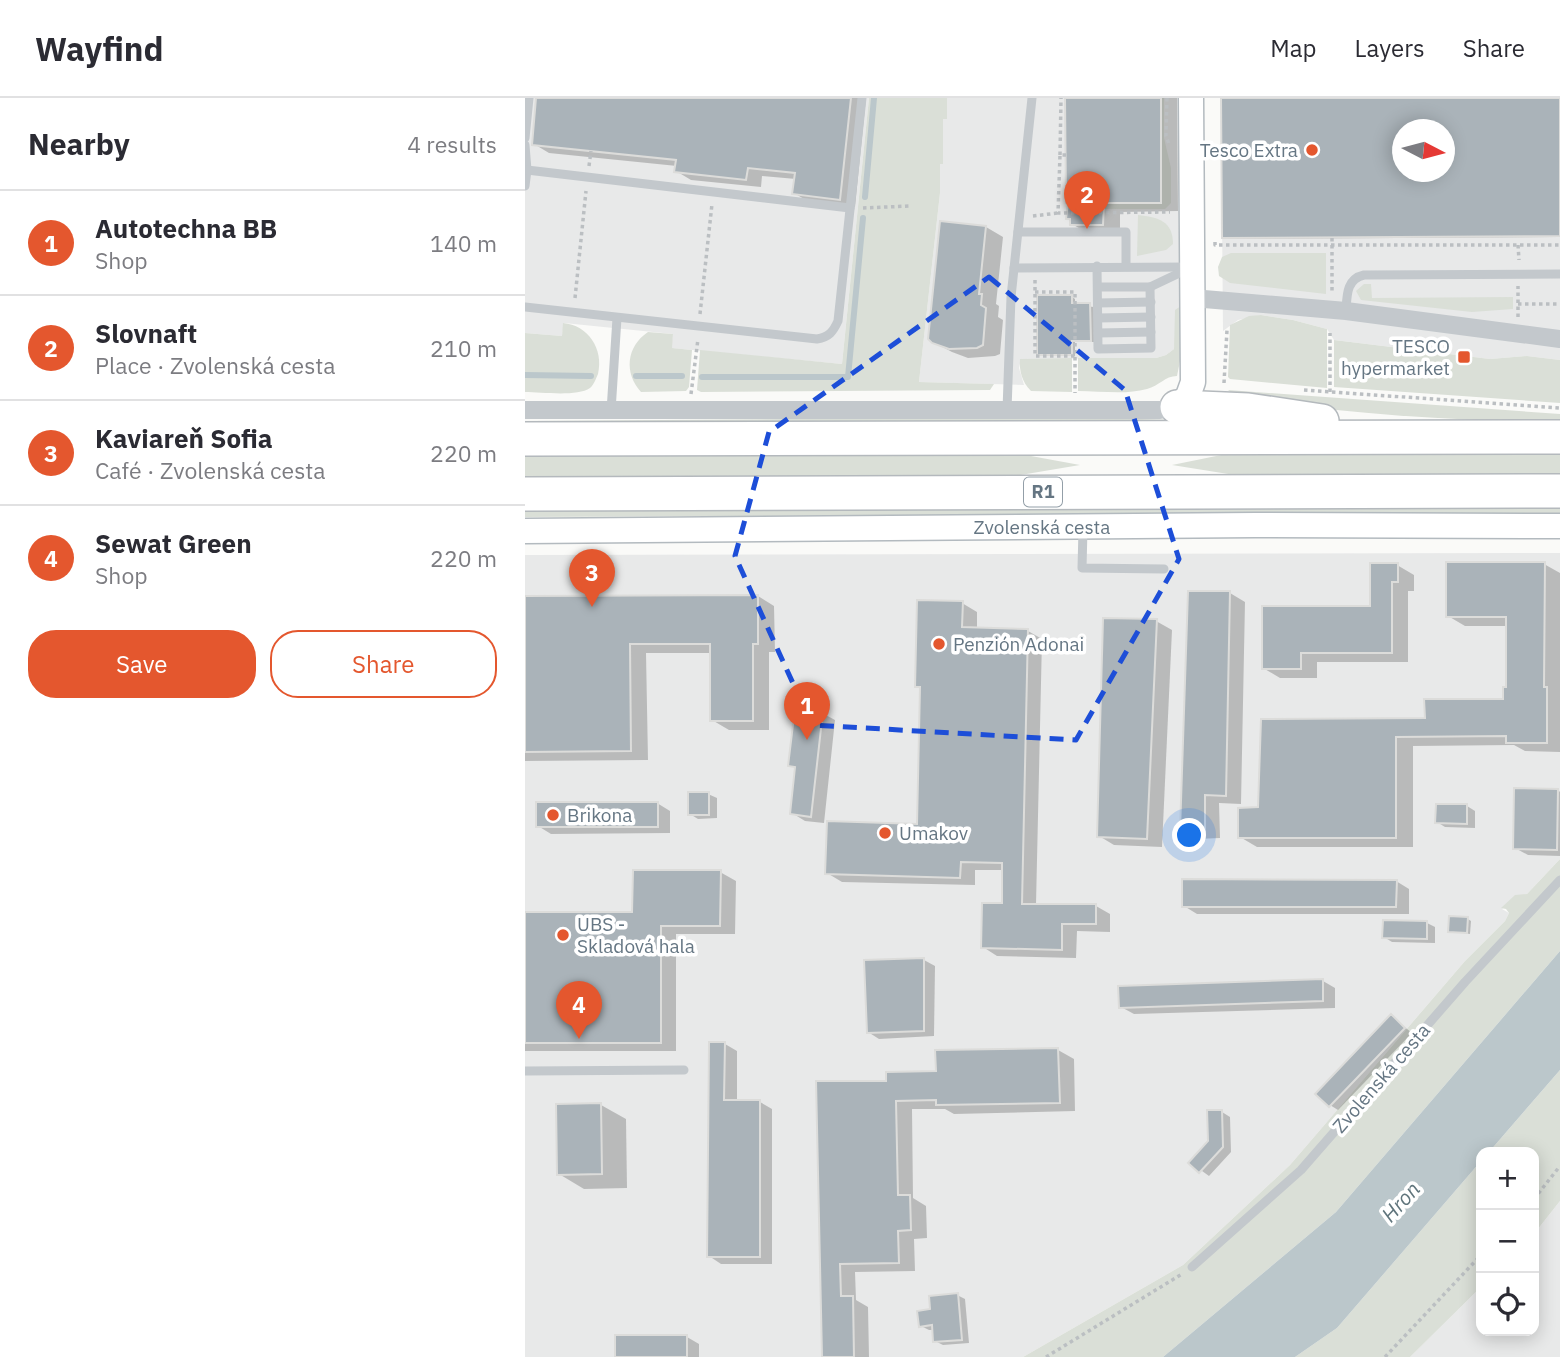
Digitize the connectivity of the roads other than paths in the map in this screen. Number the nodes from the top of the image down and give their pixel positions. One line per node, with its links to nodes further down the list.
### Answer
1 (529, 98): 5 (lane)
2 (862, 98): 9 (lane)
3 (1032, 98): 10 (lane)
4 (1191, 98): 13 (main road)
5 (525, 138)
6 (525, 145): 7 (lane)
7 (527, 170): 8 (lane); 9 (lane)
8 (525, 186)
9 (850, 208): 24 (lane)
10 (1018, 232): 12 (lane); 14 (lane)
11 (1097, 266): 12 (lane); 14 (lane); 17 (lane)
12 (1126, 266): 13 (lane)
13 (1192, 267): 16 (lane); 18 (main road)
14 (1014, 268): 31 (lane)
15 (1560, 274): 22 (lane)
16 (1150, 287): 17 (lane); 19 (lane)
17 (1098, 288): 20 (lane)
18 (1192, 298): 22 (street); 29 (main road)
19 (1150, 302): 20 (lane); 23 (lane)
20 (1098, 303): 25 (lane)
21 (525, 307): 24 (lane)
22 (1346, 311): 28 (street)
23 (1151, 317): 25 (lane); 26 (lane)
24 (617, 318): 32 (lane)
25 (1098, 318): 27 (lane)
26 (1151, 332): 27 (lane); 27 (lane)
27 (1098, 333)
28 (1560, 339)
29 (1198, 391): 31 (street); 33 (highway)
30 (525, 410): 32 (street)
31 (1007, 410): 32 (street)
32 (611, 411)
33 (1362, 437): 34 (highway); 35 (highway)
34 (1560, 437)
35 (525, 439)
36 (1560, 491): 37 (highway, R1)
37 (525, 494)
38 (1560, 526): 39 (main road, Zvolenská cesta)
39 (1083, 527): 40 (main road, Zvolenská cesta); 41 (lane)
40 (525, 531)
41 (1164, 569)
42 (1560, 880): 45 (lane, Zvolenská cesta)
43 (684, 1070): 44 (lane)
44 (525, 1071)
45 (1192, 1267)

